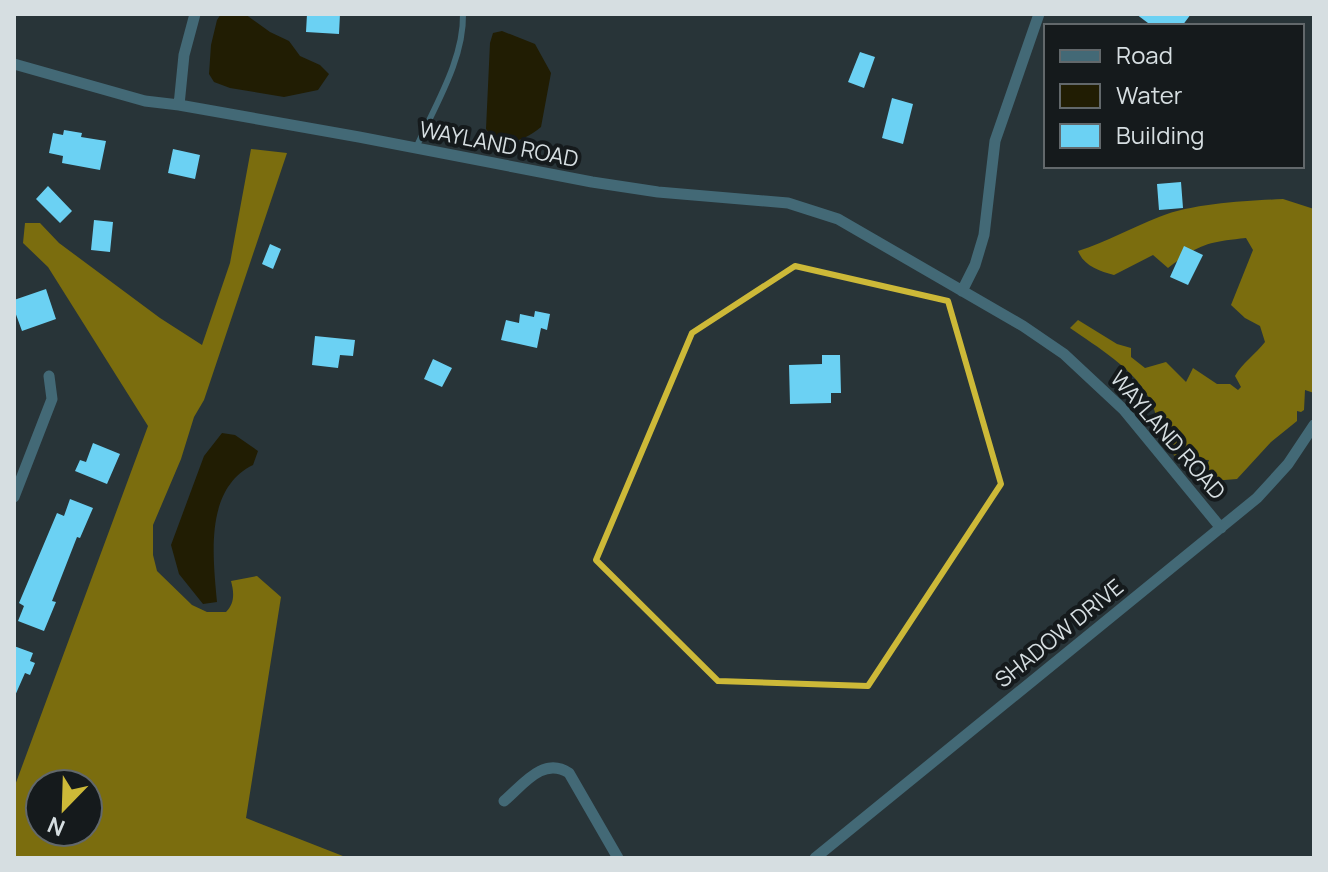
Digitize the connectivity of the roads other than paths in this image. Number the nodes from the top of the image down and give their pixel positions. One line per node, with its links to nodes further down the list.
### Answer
1 (195, 14): 5 (street)
2 (463, 14): 6 (lane)
3 (1039, 14): 7 (street)
4 (14, 64): 5 (street, WAYLAND ROAD)
5 (179, 105): 6 (street, WAYLAND ROAD)
6 (416, 148): 7 (street, WAYLAND ROAD)
7 (962, 291): 11 (street, WAYLAND ROAD)
8 (49, 376): 10 (street)
9 (1314, 425): 11 (street, SHADOW DRIVE)
10 (15, 489)
11 (1221, 528): 14 (street, SHADOW DRIVE)
12 (504, 801): 13 (street)
13 (618, 858)
14 (815, 858)

